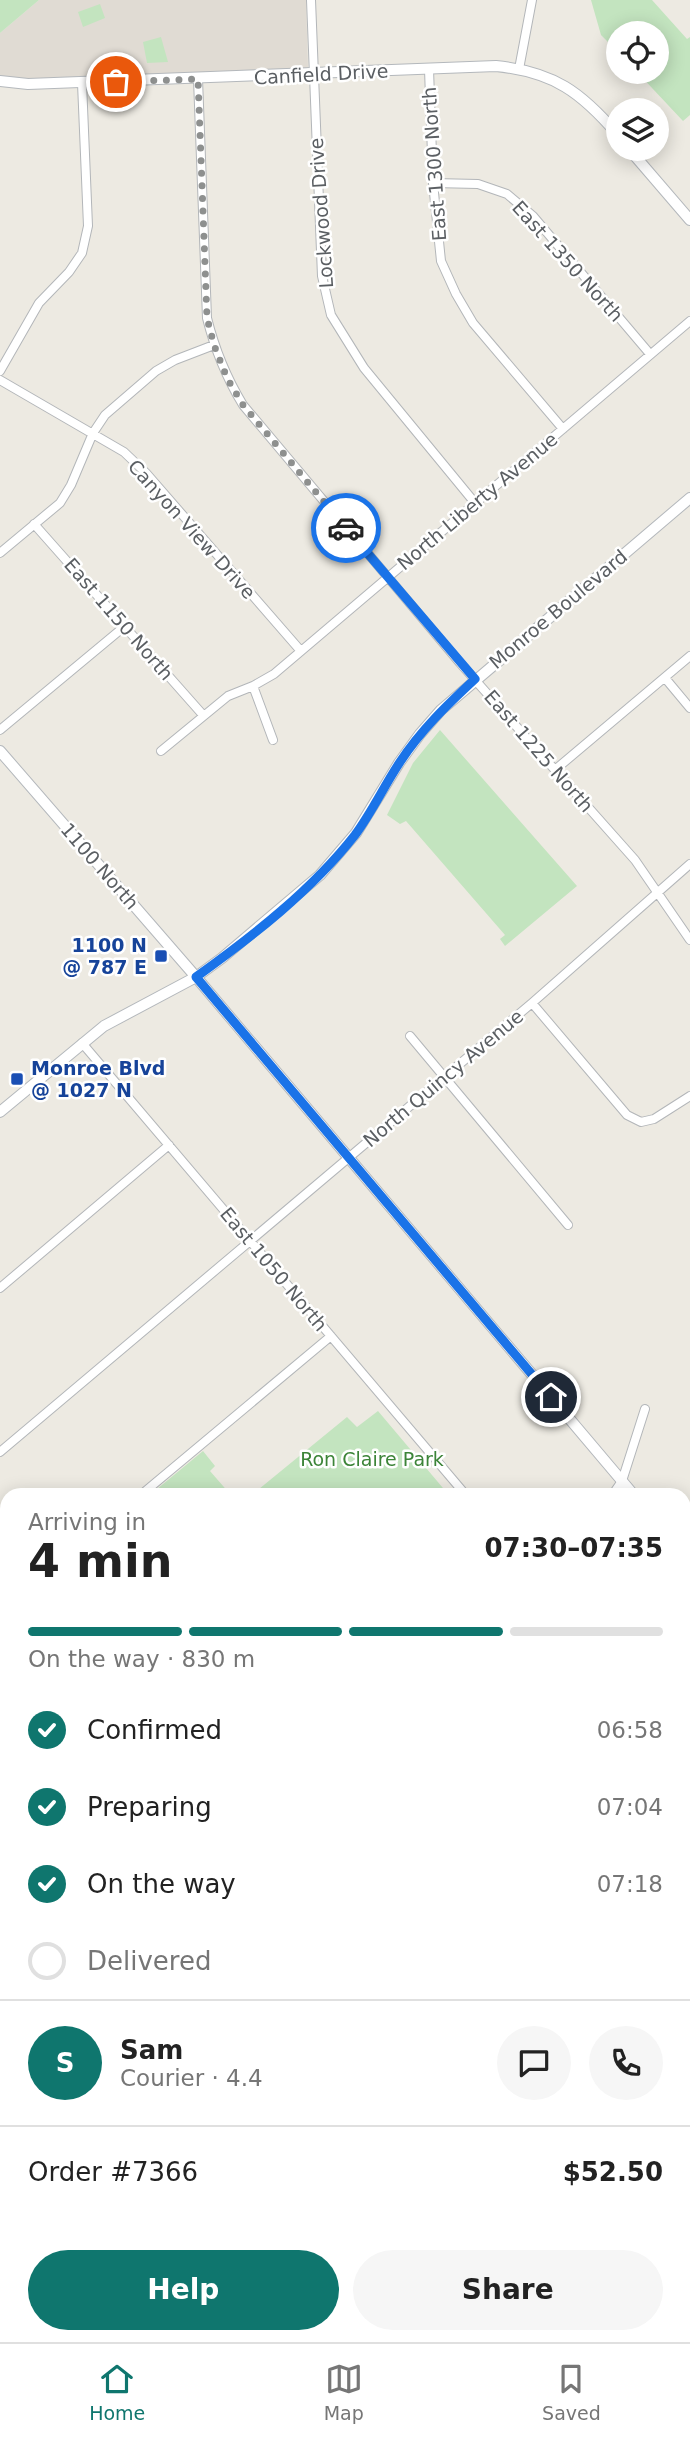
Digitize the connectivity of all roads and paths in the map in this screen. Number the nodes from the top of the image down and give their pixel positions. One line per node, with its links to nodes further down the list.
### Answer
1 (311, 0): 5 (street, Lockwood Drive)
2 (532, 0): 3 (street)
3 (519, 68): 4 (street, Canfield Drive); 9 (street, Canfield Drive)
4 (429, 69): 5 (street, Canfield Drive); 11 (street, East 1300 North)
5 (313, 75): 6 (street, Canfield Drive); 21 (street, Lockwood Drive)
6 (198, 79): 8 (street, Canfield Drive); 14 (street, East 1225 North)
7 (0, 81): 8 (street, Canfield Drive)
8 (82, 83): 16 (street)
9 (606, 121)
10 (639, 161): 12 (street)
11 (433, 183): 15 (street, East 1350 North); 18 (street, East 1300 North)
12 (690, 220)
13 (690, 321): 15 (street, North Liberty Avenue)
14 (214, 345): 19 (street); 24 (street, East 1225 North)
15 (650, 354): 18 (street, North Liberty Avenue)
16 (0, 370)
17 (0, 380): 19 (street, Canyon View Drive)
18 (563, 429): 21 (street, North Liberty Avenue)
19 (93, 433): 22 (street); 26 (street, Canyon View Drive)
20 (690, 498): 29 (street, Monroe Boulevard)
21 (475, 503): 24 (street, North Liberty Avenue)
22 (34, 524): 23 (street); 25 (street, East 1150 North)
23 (0, 552)
24 (387, 576): 26 (street, North Liberty Avenue); 29 (street, East 1225 North)
25 (125, 626): 32 (street, East 1150 North); 33 (street)
26 (300, 650): 30 (street, North Liberty Avenue)
27 (690, 656): 28 (street)
28 (665, 678): 31 (street); 37 (street)
29 (475, 679): 37 (street, East 1225 North); 41 (street, Monroe Boulevard)
30 (253, 686): 32 (street, North Liberty Avenue); 34 (street)
31 (690, 708)
32 (203, 715): 36 (street, North Liberty Avenue)
33 (0, 730)
34 (272, 740)
35 (0, 751): 41 (street, 1100 North)
36 (161, 751)
37 (556, 769): 39 (street, East 1225 North)
38 (690, 864): 39 (street, North Quincy Avenue)
39 (657, 891): 40 (street, East 1225 North); 42 (street, North Quincy Avenue)
40 (690, 940)
41 (196, 977): 44 (street, Monroe Boulevard); 49 (street, 1100 North)
42 (532, 1003): 45 (street, North Quincy Avenue); 46 (street)
43 (410, 1036): 45 (street)
44 (82, 1043): 47 (street, Monroe Boulevard); 48 (street, East 1050 North)
45 (442, 1077): 49 (street, North Quincy Avenue); 50 (street)
46 (690, 1096)
47 (0, 1112)
48 (169, 1145): 51 (street, East 1050 North); 52 (street)
49 (349, 1158): 51 (street, North Quincy Avenue); 56 (street, 1100 North)
50 (568, 1225)
51 (250, 1241): 53 (street, East 1050 North); 55 (street, North Quincy Avenue)
52 (0, 1288)
53 (331, 1336): 57 (street); 58 (street, East 1050 North)
54 (645, 1409): 56 (street)
55 (0, 1452)
56 (622, 1481): 59 (street); 60 (street, 1100 North)
57 (149, 1488)
58 (460, 1488)
59 (617, 1488)
60 (628, 1488)

